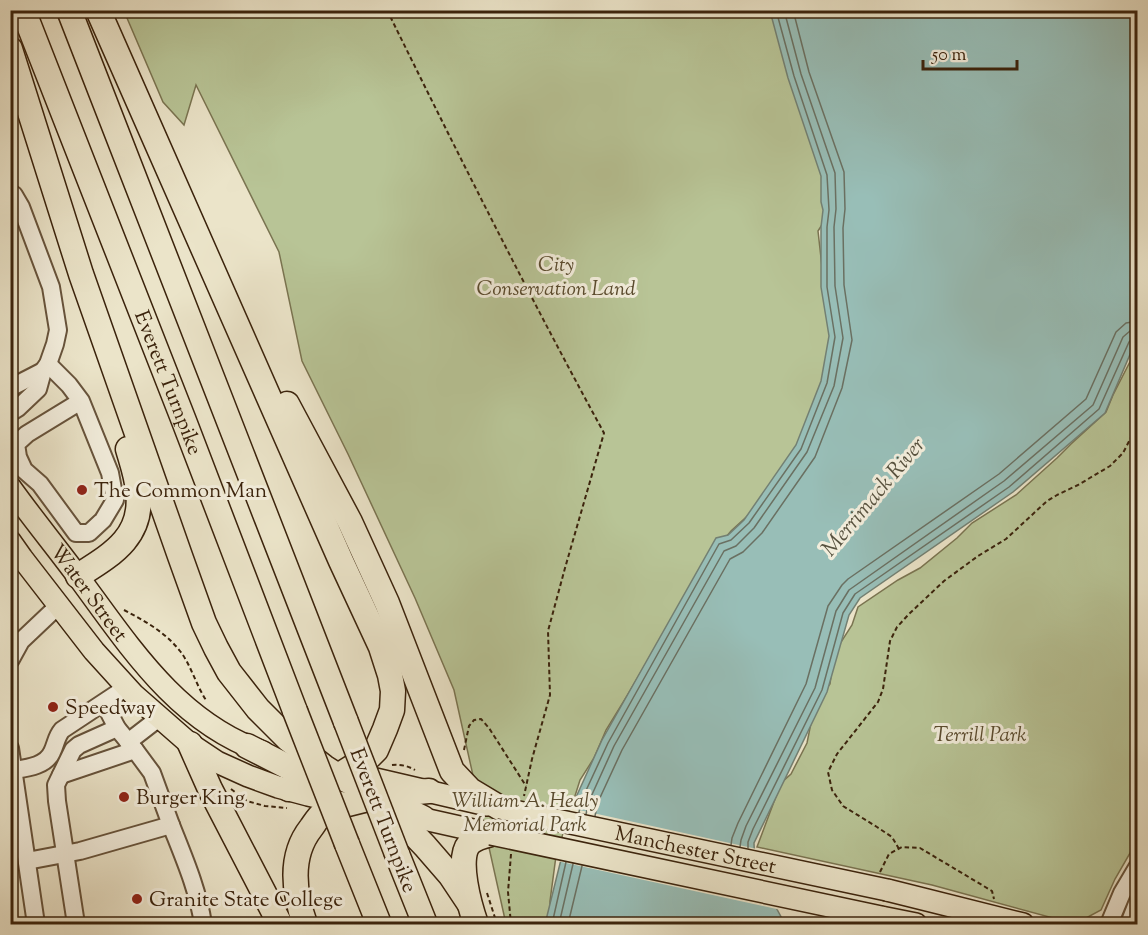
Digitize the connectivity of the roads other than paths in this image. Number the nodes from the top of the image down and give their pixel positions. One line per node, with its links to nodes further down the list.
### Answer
1 (23, 10): 46 (highway, Everett Turnpike, bridge)
2 (69, 10): 47 (highway, Everett Turnpike, bridge)
3 (98, 10): 6 (highway)
4 (10, 49): 7 (highway)
5 (10, 193): 8 (street)
6 (195, 233): 26 (highway); 31 (highway)
7 (94, 310): 15 (highway); 26 (highway)
8 (45, 368): 9 (street); 10 (street); 11 (street)
9 (10, 388)
10 (81, 401): 12 (street); 12 (street)
11 (10, 413)
12 (17, 472)
13 (10, 487): 15 (main road, Water Street)
14 (10, 541): 16 (main road, Water Street)
15 (78, 576): 16 (main road); 24 (main road, Water Street)
16 (59, 605): 17 (street); 18 (main road, Water Street)
17 (10, 661)
18 (127, 687): 19 (street); 20 (main road, Water Street)
19 (104, 703): 21 (street); 25 (street)
20 (159, 718): 22 (main road); 23 (street)
21 (117, 728): 23 (street); 27 (street)
22 (190, 744): 29 (main road); 44 (highway)
23 (132, 746): 27 (street); 34 (street)
24 (247, 746): 26 (highway)
25 (12, 770): 33 (street)
26 (332, 774): 28 (main road, Manchester Street); 29 (highway); 30 (highway)
27 (61, 775): 36 (street)
28 (429, 791): 30 (highway); 31 (main road, Manchester Street)
29 (288, 799): 30 (main road)
30 (369, 803): 32 (highway); 40 (highway); 45 (highway)
31 (500, 808): 49 (main road, Manchester Street, bridge)
32 (423, 818): 35 (main road, Manchester Street)
33 (16, 822): 37 (street)
34 (171, 825): 36 (street); 43 (street)
35 (491, 834): 40 (highway); 48 (main road, Manchester Street, bridge)
36 (64, 855): 37 (street); 42 (street)
37 (27, 861): 41 (street)
38 (1137, 866): 50 (street)
39 (1137, 901): 51 (street)
40 (477, 906)
41 (36, 924)
42 (76, 924)
43 (203, 924)
44 (280, 924)
45 (305, 924)
46 (379, 924)
47 (425, 924)
48 (916, 924)
49 (1023, 924)
50 (1109, 924)
51 (1129, 924)

